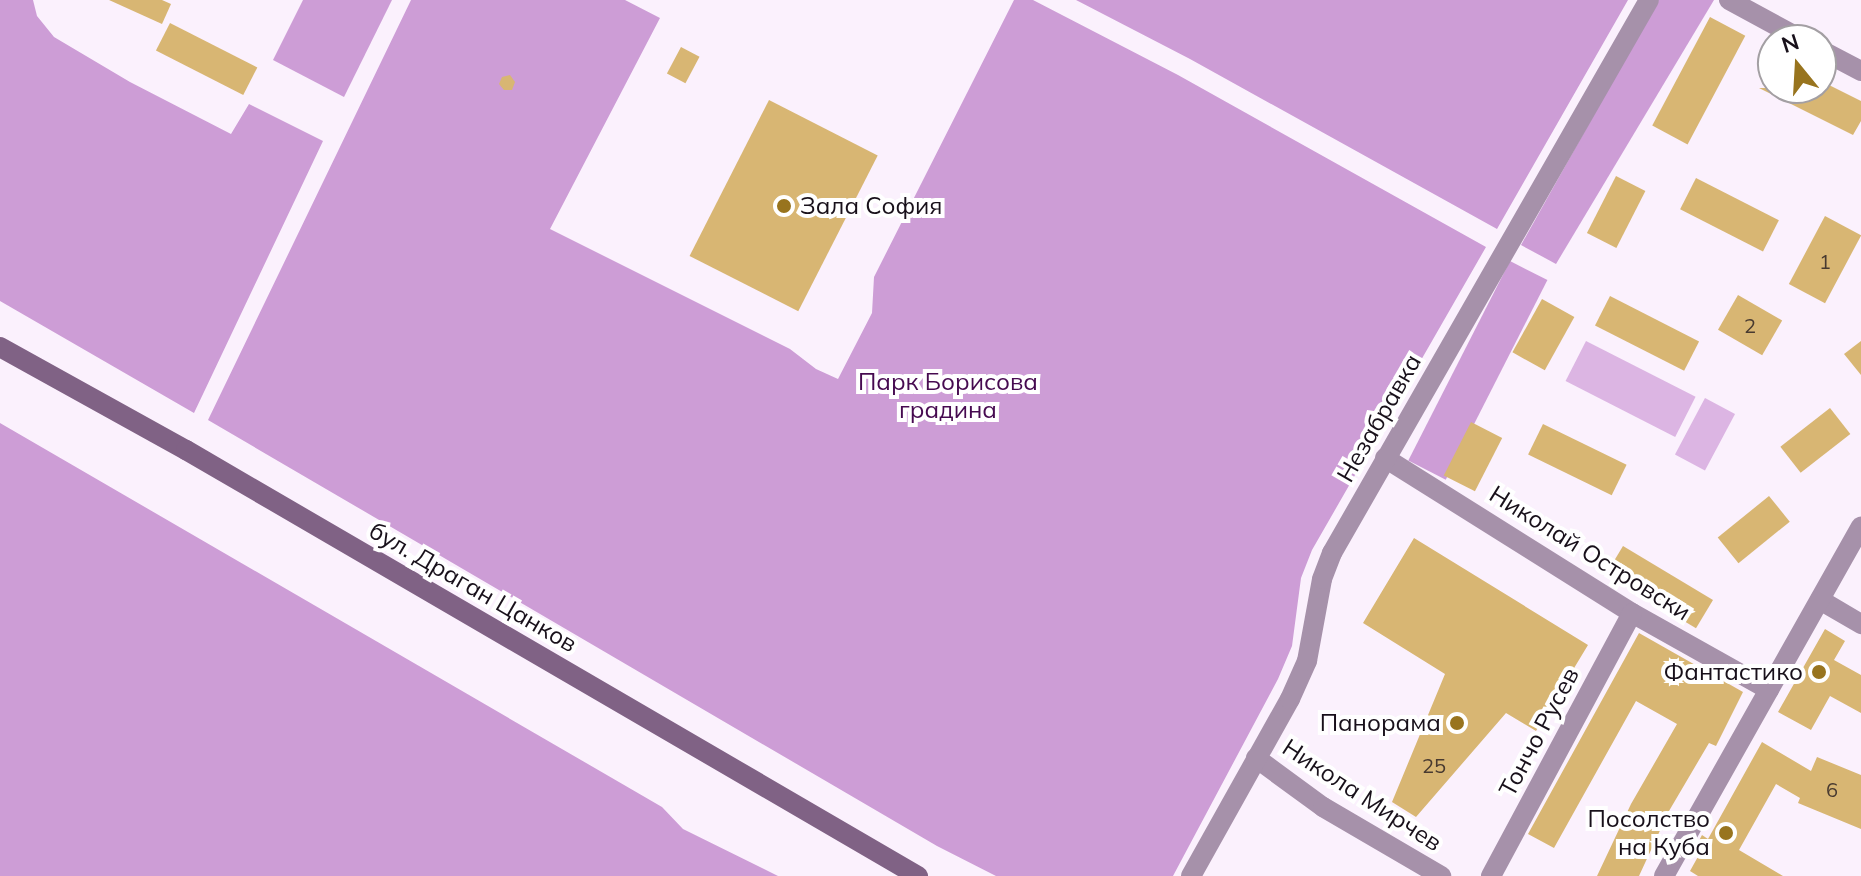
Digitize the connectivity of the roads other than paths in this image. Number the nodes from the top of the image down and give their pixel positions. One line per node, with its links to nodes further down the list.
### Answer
1 (1649, 0): 7 (street, Незабравка)
2 (1729, 0): 3 (street)
3 (1773, 24)
4 (1837, 58): 5 (street)
5 (1861, 71)
6 (0, 347): 14 (main road, бул. Драган Цанков)
7 (1385, 458): 10 (street, Николай Островски); 13 (street, Незабравка)
8 (1861, 527): 9 (street)
9 (1820, 600): 11 (street); 12 (street)
10 (1632, 613): 12 (street, Николай Островски); 17 (street, Тончо Русев)
11 (1861, 624)
12 (1769, 690): 18 (street)
13 (1256, 758): 15 (street, Незабравка); 16 (street, Никола Мирчев)
14 (918, 876)
15 (1191, 876)
16 (1441, 876)
17 (1491, 876)
18 (1664, 876)

